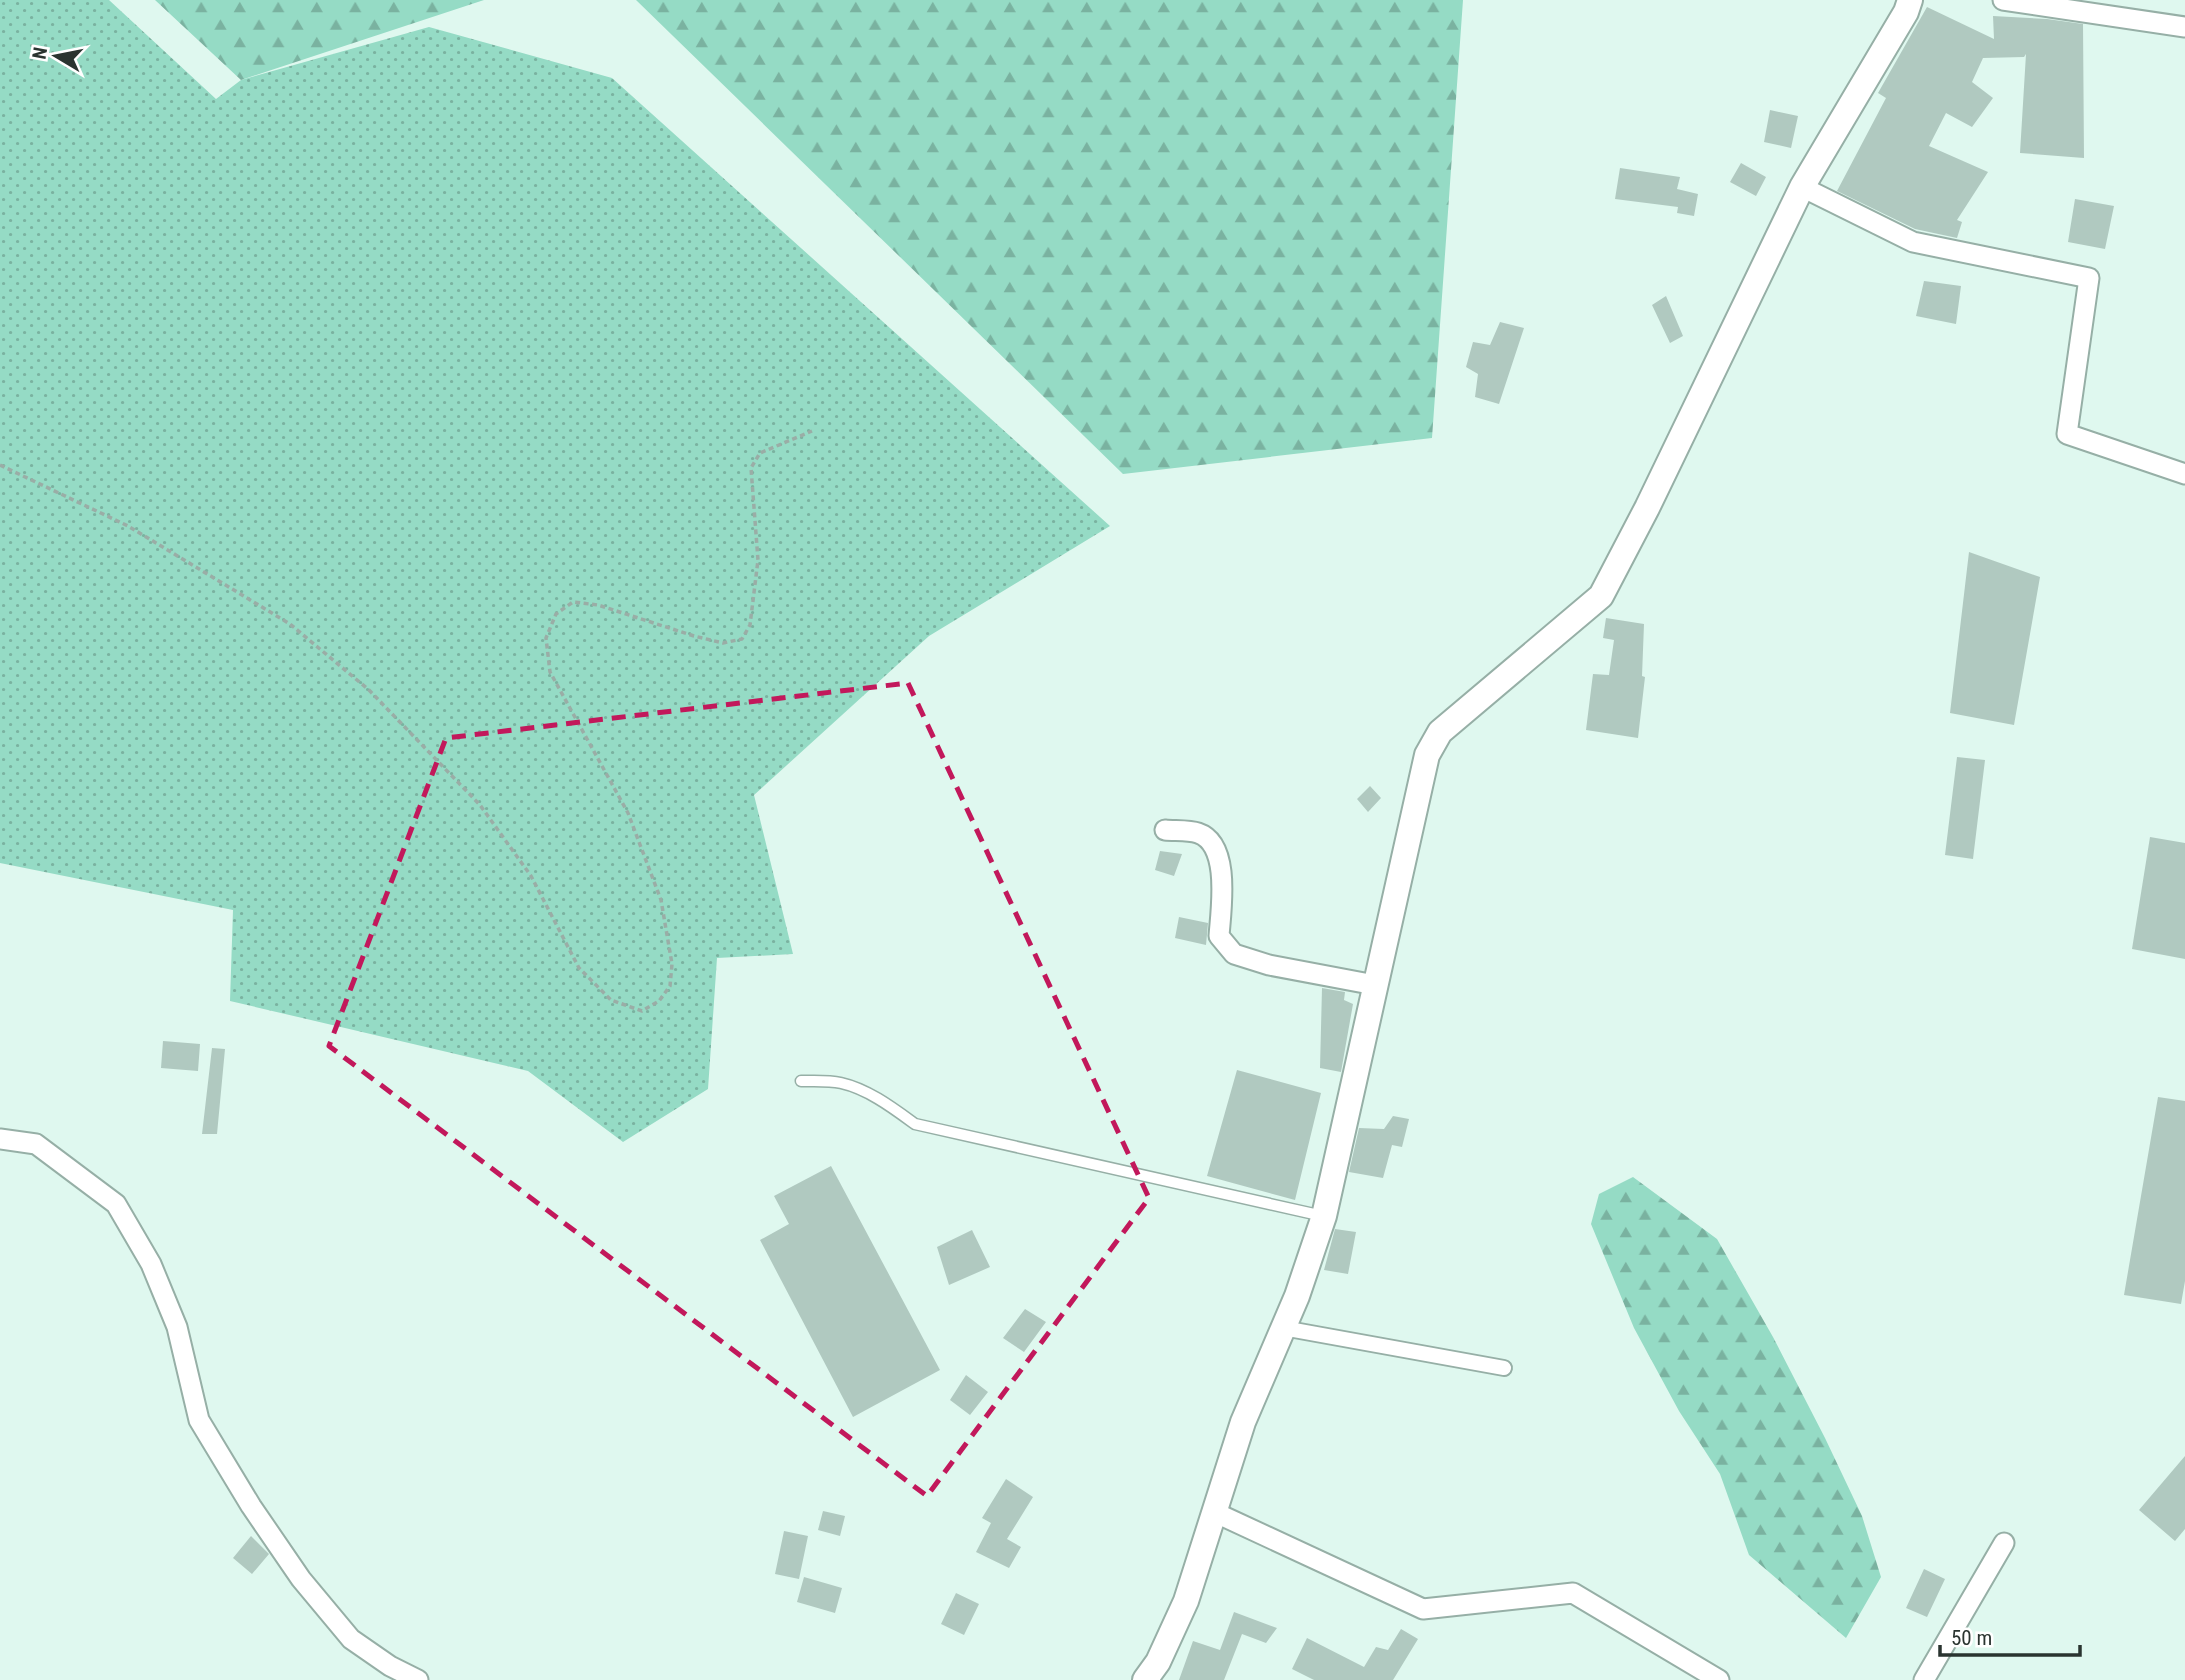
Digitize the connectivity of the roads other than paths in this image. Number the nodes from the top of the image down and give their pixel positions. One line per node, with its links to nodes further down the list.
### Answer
1 (1910, 0): 4 (street)
2 (2003, 0): 3 (street)
3 (2185, 27)
4 (1802, 187): 5 (street); 7 (street)
5 (2185, 474)
6 (1164, 830): 7 (street)
7 (1375, 985): 10 (street)
8 (801, 1081): 10 (lane)
9 (0, 1139): 15 (street)
10 (1324, 1216): 11 (street)
11 (1283, 1328): 12 (street); 13 (street)
12 (1504, 1368)
13 (1214, 1512): 16 (street); 17 (street)
14 (2004, 1543): 18 (street)
15 (418, 1680)
16 (1145, 1680)
17 (1719, 1680)
18 (1924, 1680)

